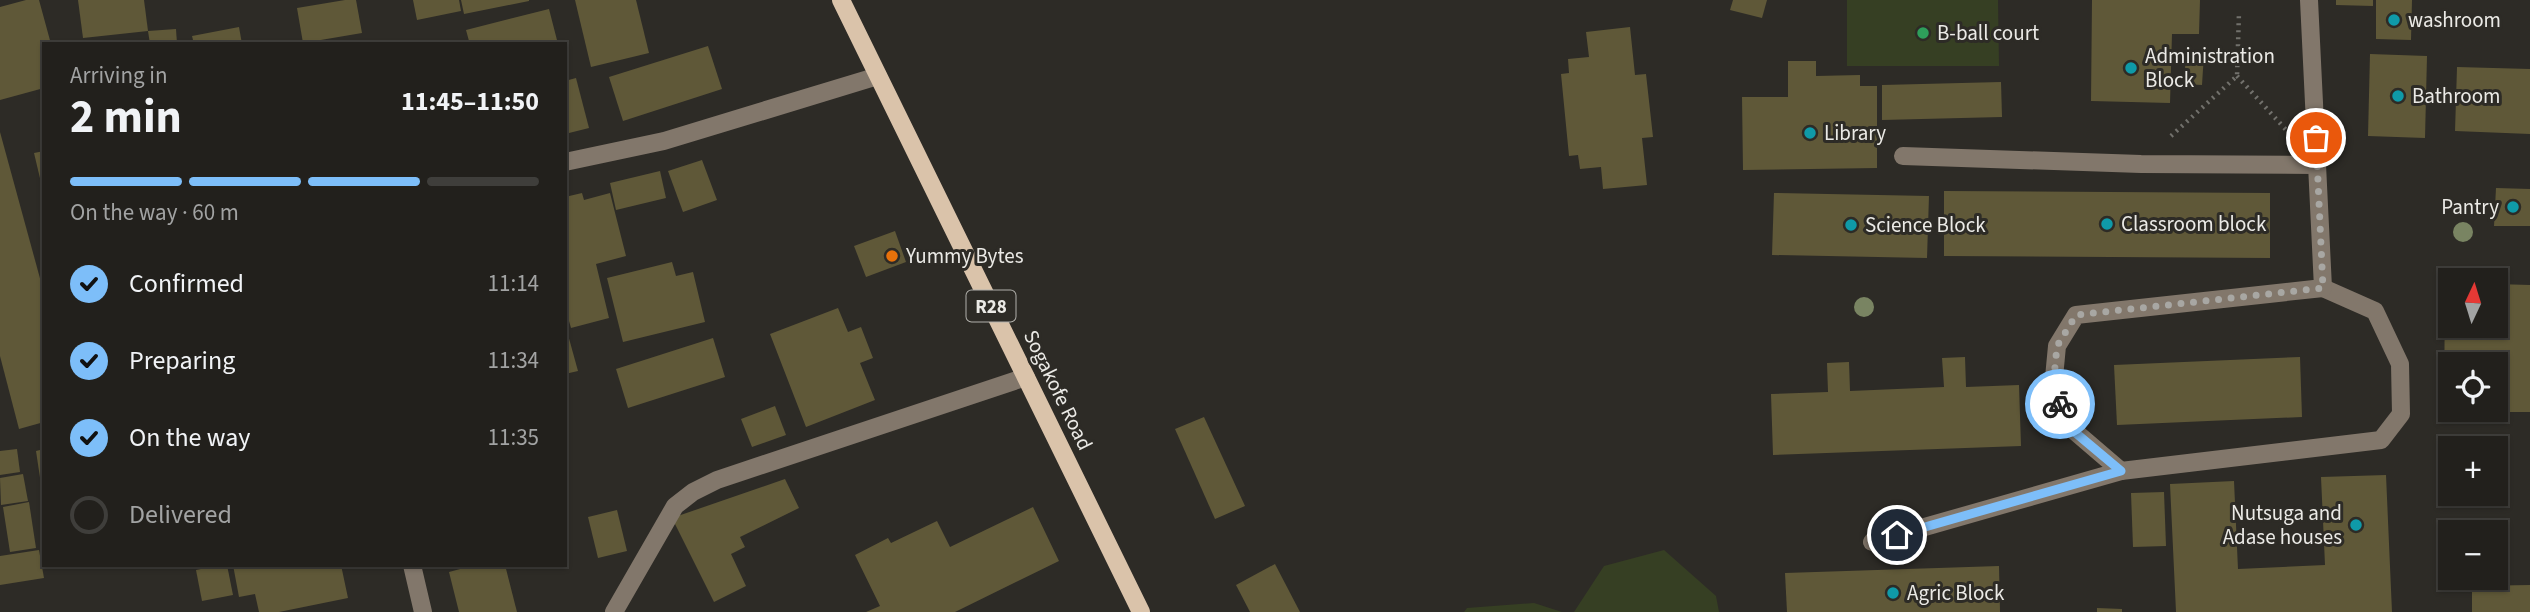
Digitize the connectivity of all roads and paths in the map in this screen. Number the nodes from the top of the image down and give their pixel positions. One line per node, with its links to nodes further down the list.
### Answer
1 (841, 0): 4 (main road, Sogakofe Road / R28)
2 (2309, 0): 9 (street)
3 (2239, 12): 5 (path)
4 (878, 76): 7 (street); 11 (main road, Sogakofe Road / R28)
5 (2237, 76): 8 (path); 9 (path)
6 (1903, 156): 8 (street)
7 (567, 162)
8 (2141, 164): 9 (street)
9 (2317, 165): 10 (street)
10 (2323, 288): 12 (street); 12 (street)
11 (1026, 377): 16 (street); 17 (main road, Sogakofe Road / R28)
12 (2121, 471): 13 (street)
13 (1872, 542)
14 (412, 567): 15 (street)
15 (423, 612)
16 (614, 612)
17 (1141, 612)

